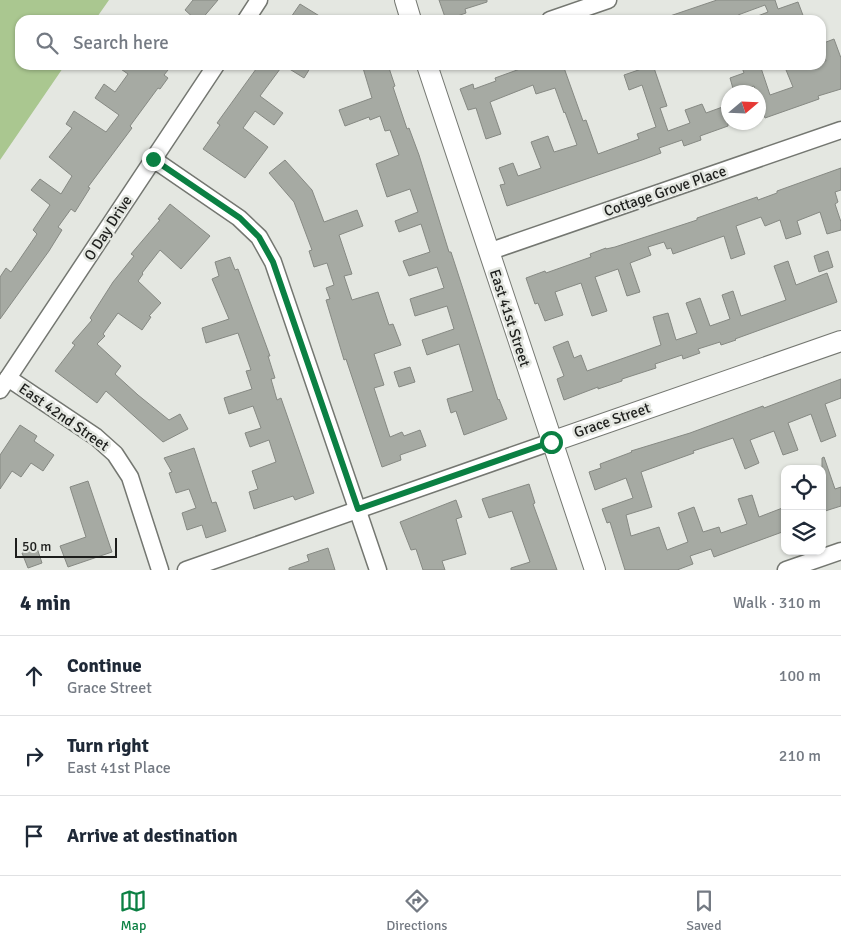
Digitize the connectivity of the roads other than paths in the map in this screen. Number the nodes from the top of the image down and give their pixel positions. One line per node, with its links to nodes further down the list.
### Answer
1 (259, 0): 4 (street)
2 (404, 0): 5 (street)
3 (608, 0): 6 (street)
4 (249, 15)
5 (409, 15)
6 (564, 15)
7 (213, 70): 10 (street, O Day Drive)
8 (428, 70): 11 (street, East 41st Street)
9 (841, 130): 11 (street, Cottage Grove Place)
10 (153, 159): 13 (street, O Day Drive); 15 (street)
11 (488, 252): 14 (street, East 41st Street)
12 (841, 342): 14 (street, Grace Street)
13 (4, 384): 17 (street, East 42nd Street)
14 (551, 442): 15 (street, Grace Street); 20 (street, East 41st Street)
15 (358, 509): 18 (street, Grace Street); 19 (street)
16 (841, 551): 21 (street)
17 (160, 570)
18 (186, 570)
19 (378, 570)
20 (595, 570)
21 (786, 570)

